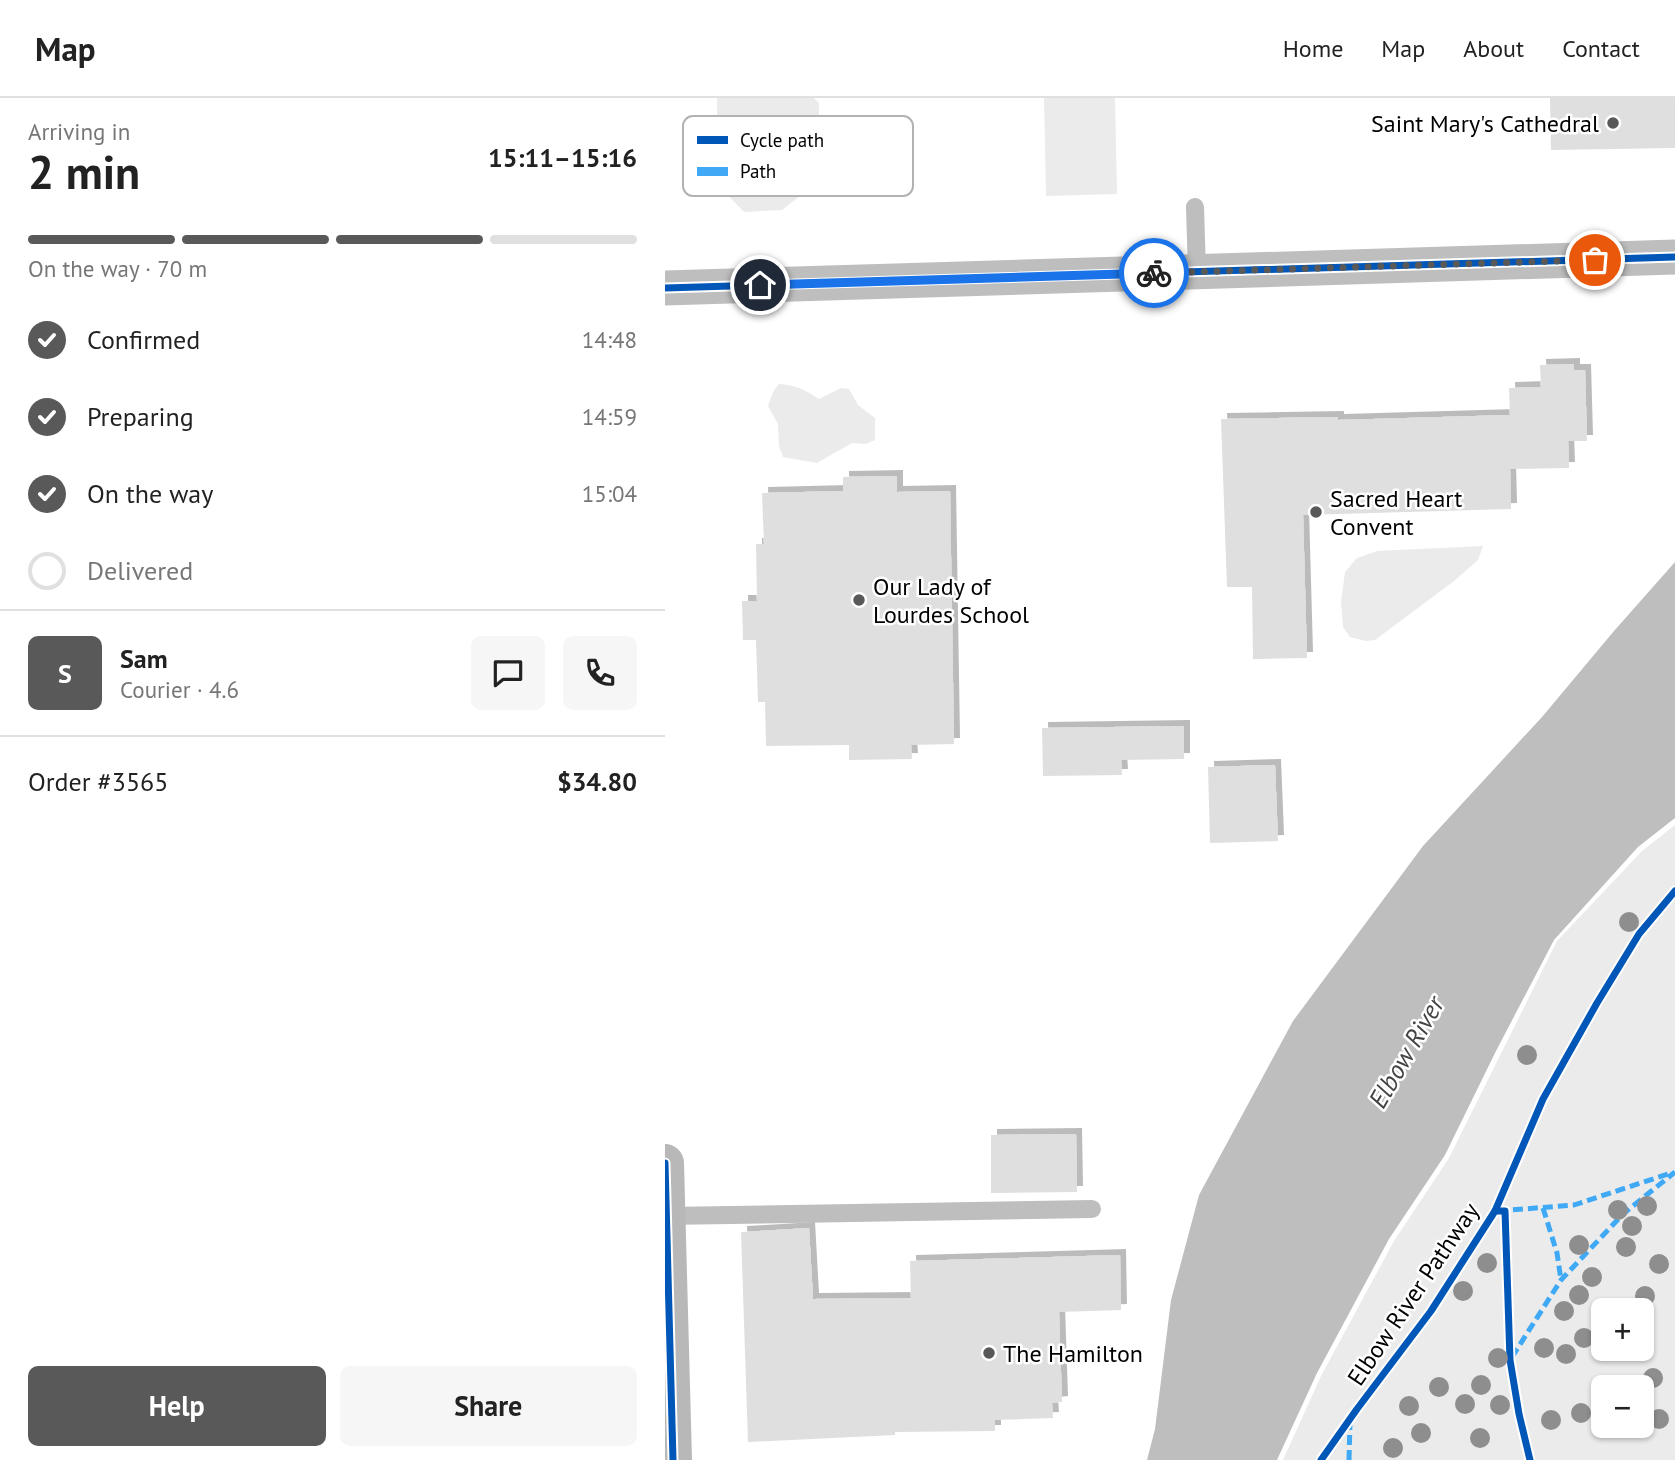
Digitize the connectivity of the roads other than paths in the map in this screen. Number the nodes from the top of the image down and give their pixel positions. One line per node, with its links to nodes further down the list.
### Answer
1 (1195, 207): 3 (lane)
2 (1675, 257): 3 (street)
3 (1197, 272): 4 (street)
4 (665, 288)
5 (665, 1163): 7 (street)
6 (1092, 1209): 7 (lane)
7 (666, 1216): 8 (street)
8 (673, 1460)

